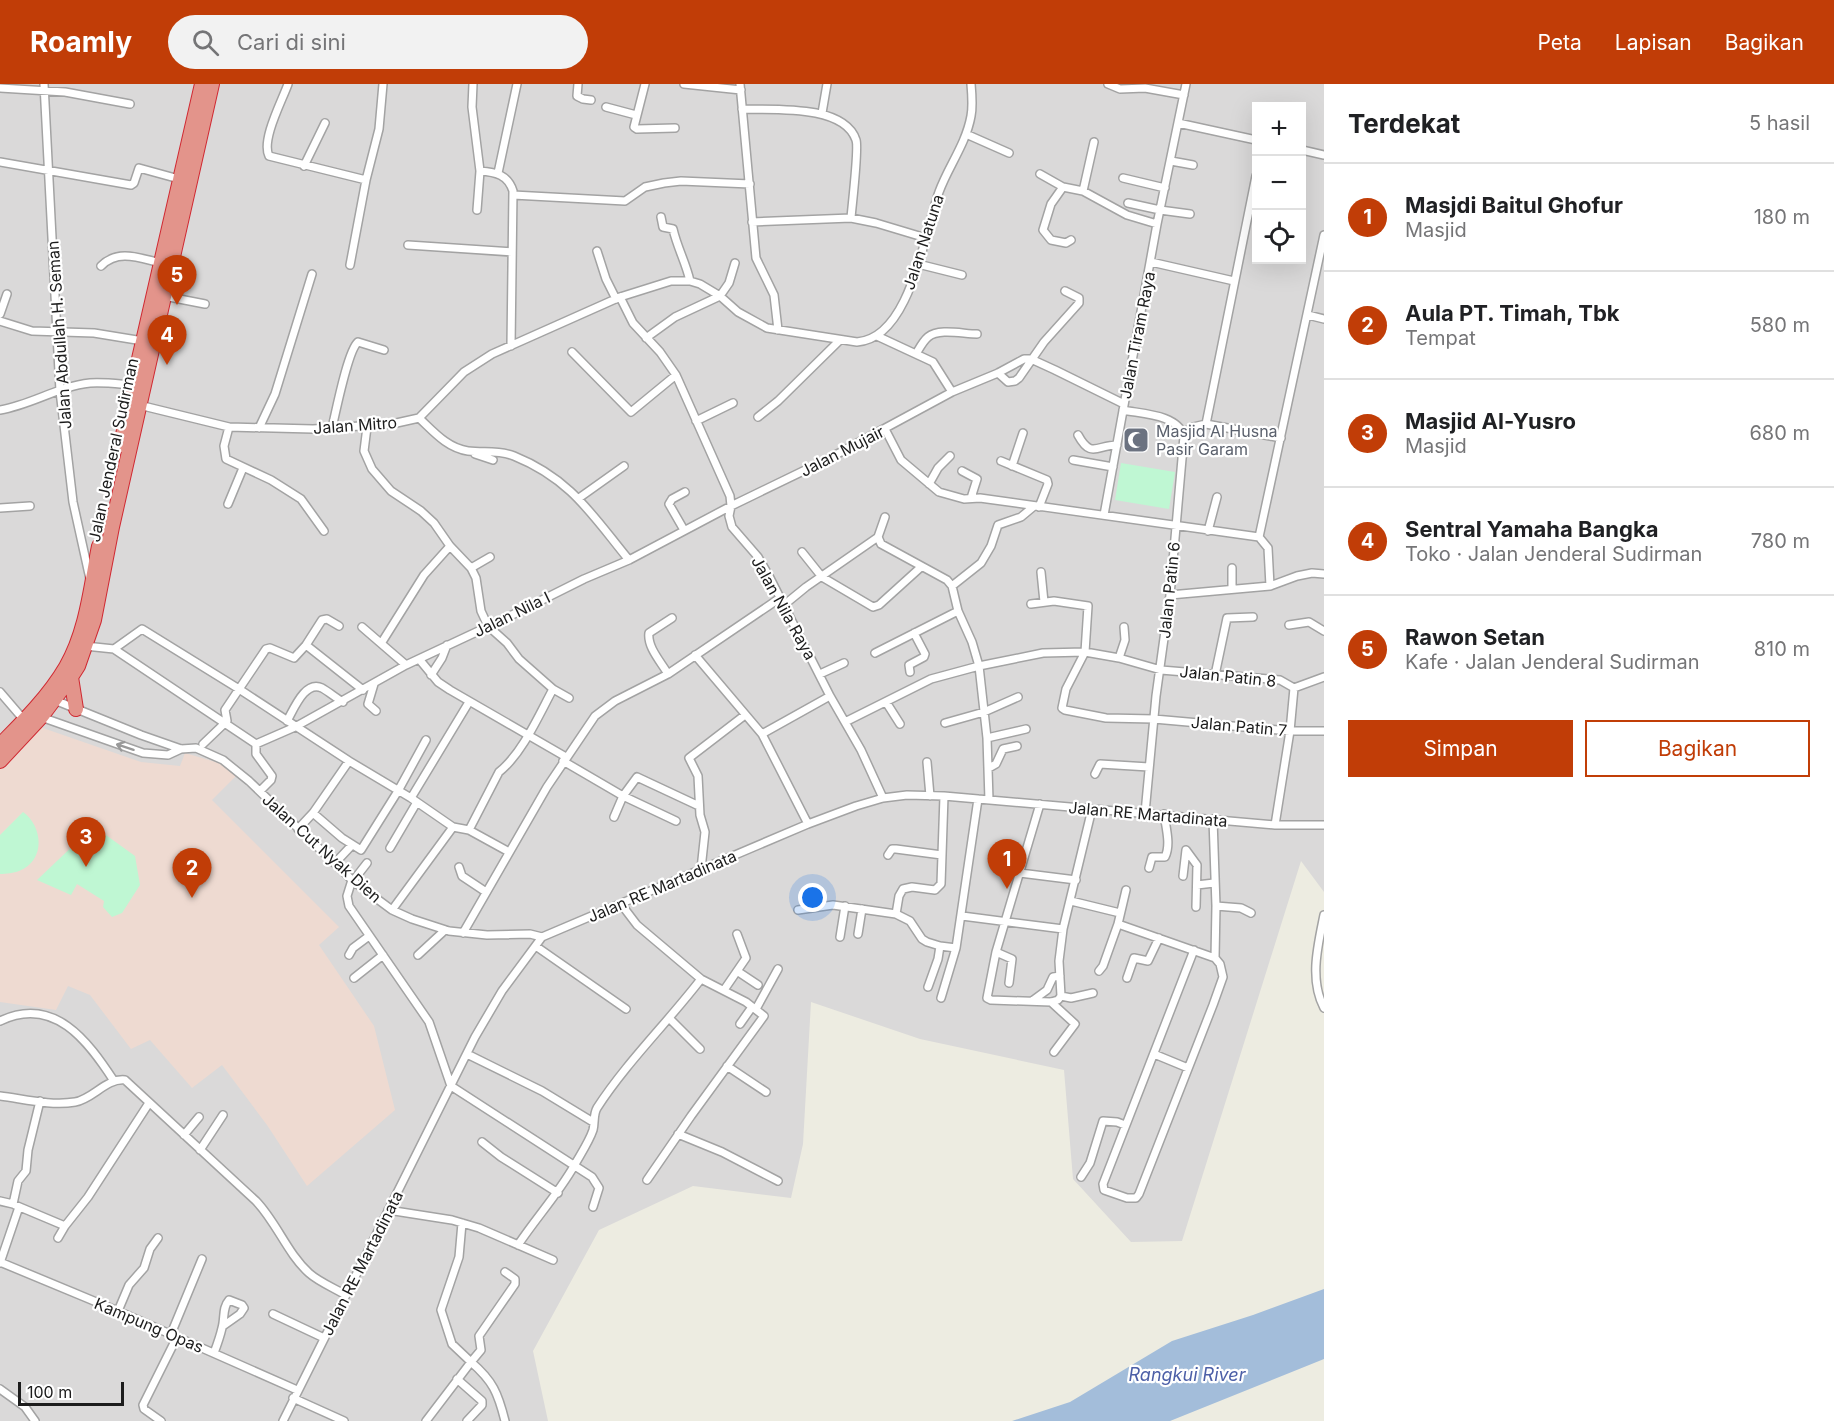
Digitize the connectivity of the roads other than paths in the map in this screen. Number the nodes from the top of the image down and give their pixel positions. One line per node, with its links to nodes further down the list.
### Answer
1 (202, 84): 28 (highway, Jalan Jenderal Sudirman)
2 (212, 84): 28 (highway, Jalan Jenderal Sudirman)
3 (288, 84): 37 (street)
4 (383, 84): 44 (street)
5 (473, 84): 39 (street)
6 (517, 84): 40 (street)
7 (578, 84): 18 (street)
8 (645, 84): 23 (street)
9 (684, 84): 14 (street)
10 (827, 84): 22 (street)
11 (971, 84): 27 (street, Jalan Natuna)
12 (1108, 84): 17 (street)
13 (1186, 84): 17 (street, Jalan Tiram Raya)
14 (741, 87): 21 (street)
15 (0, 88): 16 (street)
16 (44, 88): 19 (street); 38 (street, Jalan Abdullah H. Seman)
17 (1184, 95): 25 (street, Jalan Tiram Raya)
18 (591, 100)
19 (130, 104)
20 (606, 107): 23 (street)
21 (742, 109): 22 (street); 45 (street)
22 (822, 113): 56 (street)
23 (636, 115): 26 (street)
24 (325, 123): 37 (street)
25 (1178, 123): 29 (street); 34 (street, Jalan Tiram Raya)
26 (675, 128)
27 (966, 134): 32 (street); 60 (street, Jalan Natuna)
28 (195, 139): 43 (highway, Jalan Jenderal Sudirman); 77 (highway, Jalan Jenderal Sudirman)
29 (1252, 139)
30 (1094, 142): 48 (street)
31 (1306, 151): 33 (street)
32 (1009, 153)
33 (1324, 155)
34 (1171, 161): 36 (street); 47 (street, Jalan Tiram Raya)
35 (0, 162): 38 (street)
36 (1193, 165)
37 (304, 166): 44 (street)
38 (49, 171): 43 (street); 86 (street, Jalan Abdullah H. Seman)
39 (480, 171): 40 (street); 52 (street)
40 (498, 173): 49 (street)
41 (1040, 174): 46 (street)
42 (1123, 178): 47 (street)
43 (179, 179): 66 (highway, Jalan Jenderal Sudirman)
44 (366, 180): 69 (street)
45 (750, 184): 49 (street); 57 (street)
46 (1063, 187): 48 (street); 61 (street)
47 (1165, 188): 53 (street, Jalan Tiram Raya)
48 (1083, 191): 58 (street)
49 (513, 195): 64 (street)
50 (1252, 199): 74 (street)
51 (1128, 203): 53 (street)
52 (477, 210)
53 (1160, 210): 54 (street); 58 (street, Jalan Tiram Raya)
54 (1190, 214)
55 (661, 217): 73 (street)
56 (851, 219): 57 (street); 60 (street)
57 (752, 222): 85 (street)
58 (1158, 224): 65 (street, Jalan Tiram Raya)
59 (1324, 235): 82 (street)
60 (926, 238): 68 (street, Jalan Natuna)
61 (1071, 240)
62 (408, 245): 64 (street)
63 (597, 251): 79 (street, Jalan Nila Raya)
64 (512, 252): 92 (street)
65 (1151, 262): 74 (street); 104 (street, Jalan Tiram Raya)
66 (161, 263): 70 (street); 91 (highway, Jalan Jenderal Sudirman)
67 (735, 263): 78 (street)
68 (918, 264): 72 (street); 88 (street, Jalan Natuna)
69 (350, 265)
70 (100, 266)
71 (312, 274): 114 (street)
72 (962, 275)
73 (690, 281): 78 (street); 79 (street)
74 (1234, 281): 110 (street)
75 (1065, 291): 96 (street)
76 (7, 294): 81 (street)
77 (164, 296): 80 (street); 103 (highway, Jalan Jenderal Sudirman)
78 (720, 296): 85 (street); 89 (street)
79 (618, 298): 89 (street, Jalan Nila Raya); 92 (street, Jalan Mitro)
80 (204, 304)
81 (0, 314)
82 (1308, 315): 83 (street); 120 (street)
83 (1324, 319)
84 (0, 321): 86 (street)
85 (778, 330): 90 (street)
86 (58, 332): 91 (street); 100 (street, Jalan Abdullah H. Seman)
87 (977, 334): 95 (street)
88 (877, 336): 90 (street); 95 (street)
89 (646, 338): 98 (street, Jalan Nila Raya)
90 (840, 339): 106 (street)
91 (143, 341): 99 (highway, Jalan Jenderal Sudirman)
92 (511, 346): 107 (street, Jalan Mitro)
93 (384, 350): 115 (street)
94 (572, 352): 98 (street)
95 (916, 354): 101 (street)
96 (1031, 359): 97 (street, Jalan Mujair); 97 (street); 104 (street)
97 (998, 373): 101 (street, Jalan Mujair)
98 (676, 375): 108 (street, Jalan Nila Raya)
99 (133, 385): 100 (street); 103 (highway, Jalan Jenderal Sudirman)
100 (60, 391): 105 (street); 160 (street, Jalan Abdullah H. Seman)
101 (952, 392): 116 (street, Jalan Mujair)
102 (733, 403): 108 (street)
103 (134, 404): 111 (street, Jalan Mitro); 160 (highway, Jalan Jenderal Sudirman); 169 (highway, Jalan Jenderal Sudirman)
104 (1123, 407): 109 (street); 121 (street, Jalan Tiram Raya)
105 (0, 410)
106 (758, 417)
107 (419, 418): 112 (street, Jalan Mitro); 122 (street)
108 (696, 421): 139 (street, Jalan Nila Raya)
109 (1176, 423): 113 (street); 118 (street)
110 (1206, 424): 113 (street); 120 (street)
111 (229, 427): 114 (street, Jalan Mitro); 130 (street)
112 (367, 427): 115 (street, Jalan Mitro); 150 (street)
113 (1193, 427): 118 (street)
114 (259, 428): 115 (street, Jalan Mitro)
115 (332, 428)
116 (885, 429): 132 (street); 139 (street, Jalan Mujair)
117 (1023, 433): 128 (street)
118 (1183, 433): 144 (street, Jalan Patin 6)
119 (1078, 435): 121 (street)
120 (1281, 438): 149 (street)
121 (1117, 445): 129 (street, Jalan Tiram Raya)
122 (467, 451): 124 (street); 134 (street)
123 (950, 456): 132 (street)
124 (493, 460)
125 (1073, 460): 129 (street)
126 (1001, 461): 128 (street)
127 (624, 466): 134 (street)
128 (1012, 466): 140 (street)
129 (1113, 467): 142 (street, Jalan Tiram Raya)
130 (243, 468): 137 (street); 146 (street)
131 (962, 471): 136 (street)
132 (928, 484): 136 (street)
133 (685, 492): 145 (street)
134 (578, 497): 153 (street)
135 (1216, 497): 147 (street)
136 (971, 498): 140 (street)
137 (228, 504)
138 (30, 506): 141 (street)
139 (731, 506): 145 (street, Jalan Nila I); 165 (street, Jalan Nila Raya)
140 (1036, 507): 142 (street); 161 (street)
141 (0, 508)
142 (1104, 515): 144 (street)
143 (885, 517): 148 (street)
144 (1175, 526): 147 (street); 164 (street, Jalan Patin 6)
145 (684, 530): 153 (street, Jalan Nila I)
146 (324, 531)
147 (1208, 531): 149 (street)
148 (878, 537): 154 (street); 159 (street)
149 (1259, 537): 162 (street)
150 (450, 546): 155 (street); 179 (street)
151 (802, 552): 159 (street)
152 (490, 557): 155 (street)
153 (629, 560): 174 (street, Jalan Nila I)
154 (921, 567): 159 (street); 161 (street)
155 (471, 568): 174 (street)
156 (1232, 568): 163 (street)
157 (1041, 572): 166 (street)
158 (1324, 573): 162 (street)
159 (822, 577): 165 (street)
160 (91, 585): 169 (highway, Jalan Jenderal Sudirman)
161 (952, 586): 168 (street)
162 (1270, 586): 163 (street)
163 (1232, 589): 164 (street)
164 (1170, 595): 192 (street, Jalan Patin 6)
165 (782, 601): 186 (street); 195 (street, Jalan Nila Raya)
166 (1044, 602): 167 (street); 184 (street)
167 (1031, 604)
168 (958, 611): 178 (street); 191 (street)
169 (90, 614): 182 (highway, Jalan Jenderal Sudirman); 207 (highway, Jalan Jenderal Sudirman)
170 (1253, 617): 197 (street)
171 (672, 618): 194 (street)
172 (1289, 625): 177 (street)
173 (339, 626): 180 (street)
174 (489, 626): 181 (street, Jalan Nila I); 202 (street)
175 (362, 627): 179 (street)
176 (1125, 627): 187 (street)
177 (1324, 631)
178 (914, 633): 185 (street); 193 (street)
179 (382, 642): 190 (street)
180 (306, 645): 203 (street); 204 (street)
181 (447, 645): 188 (street, Jalan Nila I); 196 (street)
182 (85, 646): 183 (street); 198 (highway, Jalan Jenderal Sudirman)
183 (114, 649): 204 (street); 221 (street)
184 (1086, 652): 187 (street, Jalan Patin 8); 191 (street, Jalan Patin 8); 218 (street, Jalan Patin 7)
185 (875, 653)
186 (695, 655): 194 (street); 216 (street)
187 (1119, 658): 192 (street, Jalan Patin 8)
188 (419, 659): 190 (street, Jalan Nila I); 196 (street)
189 (844, 663): 195 (street)
190 (406, 664): 200 (street, Jalan Nila I)
191 (979, 666): 212 (street, Jalan Patin 8); 215 (street)
192 (1161, 670): 197 (street, Jalan Patin 8); 218 (street, Jalan Patin 6)
193 (910, 672)
194 (668, 674): 237 (street)
195 (820, 674): 206 (street, Jalan Nila Raya)
196 (431, 675): 211 (street)
197 (1215, 675): 201 (street, Jalan Patin 8)
198 (71, 677): 207 (highway, Jalan Jenderal Sudirman); 213 (highway)
199 (1324, 677): 201 (street)
200 (374, 684): 203 (street, Jalan Nila I); 214 (street)
201 (1294, 688): 226 (street)
202 (553, 689): 209 (street); 228 (street)
203 (363, 690): 210 (street, Jalan Nila I)
204 (238, 691): 219 (street); 221 (street)
205 (0, 692): 217 (street)
206 (830, 696): 220 (street, Jalan Nila Raya); 229 (street)
207 (50, 697): 213 (street, Jalan Cut Nyak Dien); 217 (highway, Jalan Jenderal Sudirman)
208 (1018, 697): 215 (street)
209 (569, 698)
210 (343, 702): 219 (street); 224 (street, Jalan Nila I)
211 (469, 702): 228 (street); 252 (street)
212 (886, 702): 220 (street, Jalan Patin 8); 223 (street)
213 (76, 710): 236 (street, Jalan Cut Nyak Dien)
214 (376, 711)
215 (984, 712): 222 (street); 230 (street)
216 (745, 715): 229 (street); 254 (street)
217 (32, 716): 234 (highway, Jalan Jenderal Sudirman); 236 (street, Jalan Cut Nyak Dien, one-way to 217); 238 (highway, Jalan Jenderal Sudirman)
218 (1154, 719): 226 (street, Jalan Patin 7); 241 (street, Jalan Patin 6)
219 (287, 721): 224 (street)
220 (845, 722): 249 (street, Jalan Nila Raya)
221 (225, 723): 232 (street); 233 (street)
222 (945, 723)
223 (900, 724)
224 (293, 728): 233 (street, Jalan Nila I); 240 (street)
225 (1026, 729): 230 (street)
226 (1290, 730): 227 (street, Jalan Patin 7); 263 (street)
227 (1324, 731)
228 (527, 734): 237 (street); 266 (street)
229 (762, 734): 262 (street)
230 (987, 738): 242 (street)
231 (426, 740): 245 (street)
232 (203, 744)
233 (256, 744): 244 (street)
234 (0, 745)
235 (1017, 746): 242 (street)
236 (181, 749): 244 (street, Jalan Cut Nyak Dien)
237 (564, 759): 246 (street); 272 (street)
238 (0, 761)
239 (927, 762): 247 (street)
240 (347, 764): 245 (street); 256 (street)
241 (1149, 767): 243 (street); 257 (street, Jalan Patin 6)
242 (989, 768): 251 (street)
243 (1095, 774)
244 (260, 791): 265 (street, Jalan Cut Nyak Dien)
245 (396, 794): 252 (street); 268 (street)
246 (623, 796): 254 (street); 259 (street); 261 (street)
247 (930, 796): 248 (street, Jalan RE Martadinata); 249 (street, Jalan RE Martadinata)
248 (944, 796): 250 (street, Jalan RE Martadinata); 271 (street)
249 (882, 798): 262 (street, Jalan RE Martadinata)
250 (978, 799): 251 (street, Jalan RE Martadinata); 298 (street)
251 (989, 800): 253 (street, Jalan RE Martadinata)
252 (414, 804): 267 (street); 269 (street)
253 (1040, 804): 255 (street, Jalan RE Martadinata); 278 (street)
254 (697, 805): 277 (street)
255 (1092, 809): 257 (street, Jalan RE Martadinata); 281 (street)
256 (313, 813): 265 (street); 268 (street)
257 (1145, 813): 258 (street, Jalan RE Martadinata)
258 (1164, 814): 260 (street, Jalan RE Martadinata); 276 (street)
259 (614, 817)
260 (1213, 819): 263 (street, Jalan RE Martadinata); 282 (street)
261 (676, 821)
262 (808, 824): 277 (street, Jalan RE Martadinata)
263 (1275, 825): 264 (street, Jalan RE Martadinata)
264 (1324, 825)
265 (298, 829): 273 (street, Jalan Cut Nyak Dien)
266 (469, 830): 267 (street); 272 (street)
267 (450, 831): 292 (street)
268 (352, 845): 273 (street)
269 (390, 848)
270 (888, 855): 271 (street)
271 (942, 855): 296 (street)
272 (505, 858): 285 (street)
273 (335, 863): 280 (street, Jalan Cut Nyak Dien)
274 (367, 863): 280 (street)
275 (459, 867): 285 (street)
276 (1149, 868)
277 (698, 871): 287 (street, Jalan RE Martadinata)
278 (1020, 873): 281 (street); 299 (street)
279 (1183, 876): 283 (street)
280 (352, 880): 292 (street, Jalan Cut Nyak Dien); 306 (street)
281 (1076, 880): 286 (street)
282 (1214, 884): 283 (street); 289 (street)
283 (1197, 885): 290 (street)
284 (1126, 890): 294 (street)
285 (486, 892): 303 (street)
286 (1071, 901): 294 (street); 301 (street)
287 (621, 904): 307 (street, Jalan RE Martadinata); 325 (street)
288 (845, 906): 291 (street); 293 (street); 308 (street)
289 (1216, 906): 295 (street); 318 (street)
290 (1196, 907)
291 (862, 909): 296 (street); 305 (street)
292 (392, 910): 302 (street, Jalan Cut Nyak Dien)
293 (798, 910)
294 (1120, 913): 300 (street)
295 (1251, 913)
296 (896, 914): 310 (street)
297 (1324, 915): 336 (street)
298 (962, 916): 299 (street); 312 (street)
299 (1006, 923): 301 (street); 314 (street)
300 (1118, 924): 309 (street); 320 (street)
301 (1063, 929): 322 (street)
302 (445, 930): 303 (street, Jalan Cut Nyak Dien); 317 (street)
303 (463, 933): 307 (street, Jalan Cut Nyak Dien)
304 (737, 934): 321 (street)
305 (858, 934)
306 (369, 936): 315 (street); 316 (street)
307 (542, 937): 311 (street, Jalan RE Martadinata)
308 (840, 937)
309 (1159, 938): 313 (street); 324 (street)
310 (940, 946): 312 (street); 328 (street)
311 (537, 947): 337 (street); 343 (street, Jalan RE Martadinata)
312 (956, 948): 332 (street)
313 (1194, 950): 318 (street); 344 (street)
314 (996, 952): 326 (street); 333 (street)
315 (350, 955)
316 (383, 955): 323 (street); 348 (street)
317 (418, 955)
318 (1215, 958): 346 (street)
319 (778, 969): 335 (street)
320 (1099, 970)
321 (737, 971): 327 (street); 329 (street)
322 (1060, 976): 331 (street); 333 (street)
323 (354, 978)
324 (1127, 978)
325 (701, 979): 329 (street); 338 (street)
326 (1009, 983)
327 (758, 984)
328 (928, 987)
329 (724, 990): 335 (street)
330 (1093, 993): 331 (street)
331 (1061, 996): 334 (street)
332 (941, 998)
333 (1031, 1002): 334 (street)
334 (1051, 1002): 342 (street)
335 (754, 1008): 340 (street); 345 (street)
336 (1324, 1008)
337 (627, 1009)
338 (670, 1019): 341 (street); 355 (street)
339 (0, 1021): 347 (street)
340 (740, 1024)
341 (700, 1049)
342 (1054, 1053)
343 (467, 1054): 348 (street, Jalan RE Martadinata); 355 (street)
344 (1154, 1054): 346 (street); 356 (street)
345 (727, 1066): 349 (street); 357 (street)
346 (1188, 1068): 356 (street)
347 (114, 1081): 351 (street); 352 (street)
348 (451, 1086): 361 (street); 369 (street, Jalan RE Martadinata)
349 (766, 1092)
350 (0, 1096): 351 (street)
351 (40, 1101): 367 (street)
352 (149, 1103): 358 (street); 371 (street)
353 (223, 1115): 360 (street)
354 (199, 1117): 358 (street)
355 (593, 1122): 361 (street)
356 (1125, 1125): 362 (street)
357 (678, 1134): 363 (street); 364 (street)
358 (184, 1135): 360 (street)
359 (482, 1142): 365 (street)
360 (200, 1150): 379 (street)
361 (574, 1166): 365 (street); 368 (street)
362 (1081, 1177)
363 (647, 1180)
364 (778, 1181)
365 (558, 1192): 374 (street)
366 (0, 1201): 367 (street)
367 (16, 1205): 371 (street); 377 (street)
368 (593, 1207)
369 (388, 1210): 370 (street); 379 (street, Jalan RE Martadinata)
370 (462, 1223): 374 (street); 386 (street)
371 (65, 1226): 372 (street)
372 (58, 1238)
373 (158, 1238): 380 (street)
374 (519, 1245): 376 (street)
375 (202, 1259): 383 (street)
376 (553, 1260)
377 (0, 1262): 380 (street, Kampung Opas)
378 (505, 1272): 386 (street)
379 (346, 1295): 384 (street, Jalan RE Martadinata)
380 (118, 1311): 383 (street, Kampung Opas)
381 (273, 1314): 384 (street)
382 (223, 1326): 385 (street)
383 (174, 1335): 385 (street, Kampung Opas); 392 (street)
384 (324, 1338): 389 (street, Jalan RE Martadinata)
385 (214, 1353): 389 (street, Kampung Opas)
386 (471, 1362): 387 (street); 397 (street)
387 (457, 1379): 395 (street); 396 (street)
388 (0, 1389): 391 (street)
389 (297, 1389): 390 (street, Jalan RE Martadinata)
390 (293, 1398): 393 (street, Jalan RE Martadinata); 394 (street)
391 (35, 1421)
392 (161, 1421)
393 (283, 1421)
394 (344, 1421)
395 (426, 1421)
396 (467, 1421)
397 (505, 1421)

